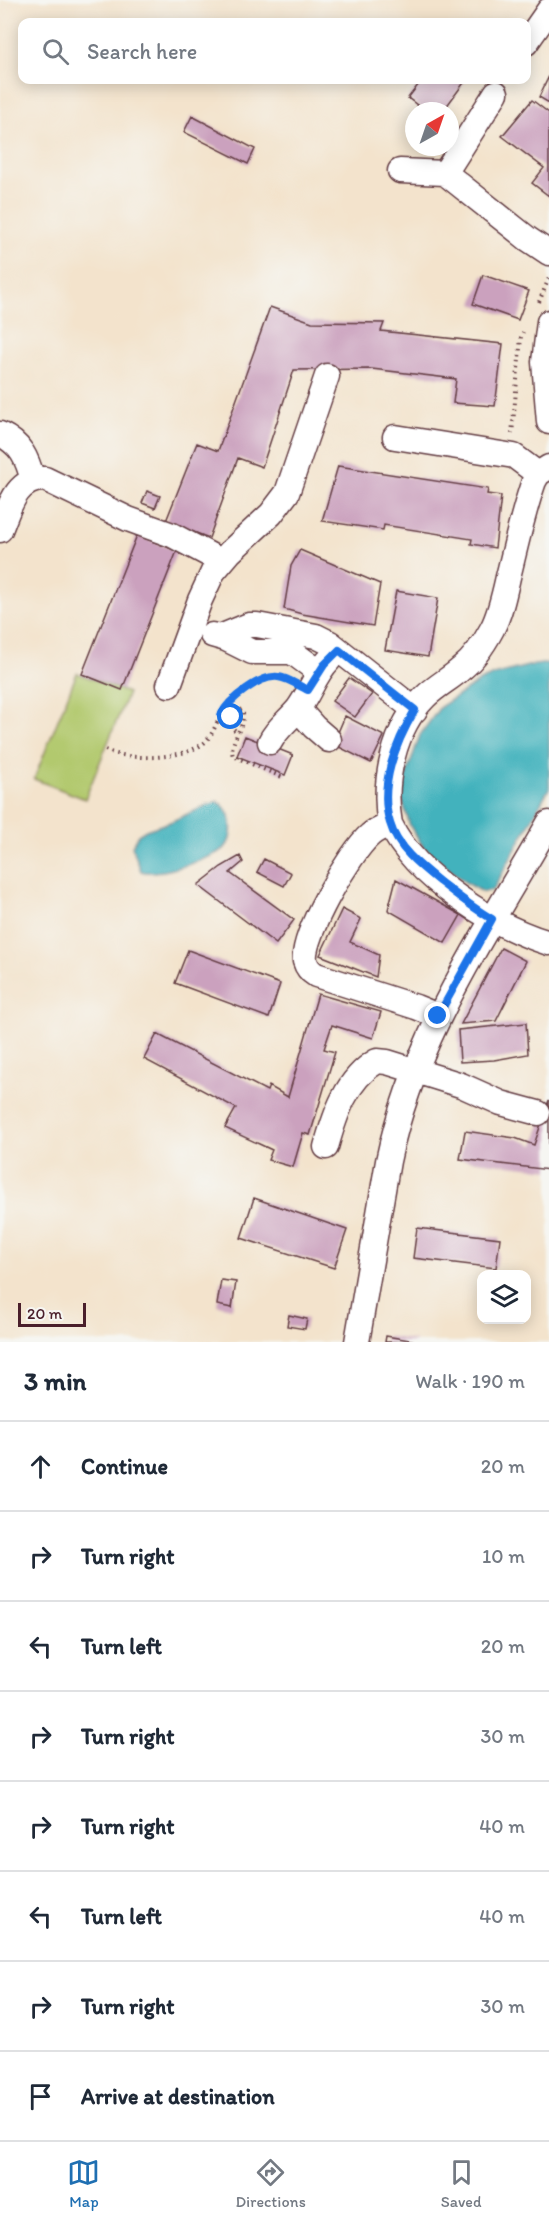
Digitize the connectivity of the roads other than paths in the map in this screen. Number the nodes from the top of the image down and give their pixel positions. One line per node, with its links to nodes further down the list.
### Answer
1 (549, 10): 2 (street)
2 (531, 36)
3 (496, 93): 5 (street)
4 (400, 171): 5 (street)
5 (445, 173): 6 (street)
6 (549, 253)
7 (549, 322): 9 (street)
8 (327, 376): 15 (street)
9 (549, 422)
10 (0, 434): 13 (street)
11 (395, 437): 12 (street)
12 (543, 471): 21 (street)
13 (33, 480): 14 (street); 15 (street)
14 (0, 530)
15 (221, 561): 16 (street)
16 (190, 628): 17 (street); 19 (street)
17 (285, 641): 18 (street); 20 (street)
18 (339, 650): 20 (street); 21 (street)
19 (169, 685)
20 (308, 691): 22 (street); 23 (street)
21 (415, 710): 25 (street)
22 (329, 740)
23 (270, 742)
24 (549, 823): 26 (street)
25 (390, 824): 26 (street); 28 (street)
26 (492, 919): 27 (street); 28 (street)
27 (549, 943)
28 (438, 1016): 29 (street)
29 (414, 1071): 30 (street); 31 (street); 32 (street)
30 (538, 1113)
31 (326, 1147)
32 (357, 1342)

